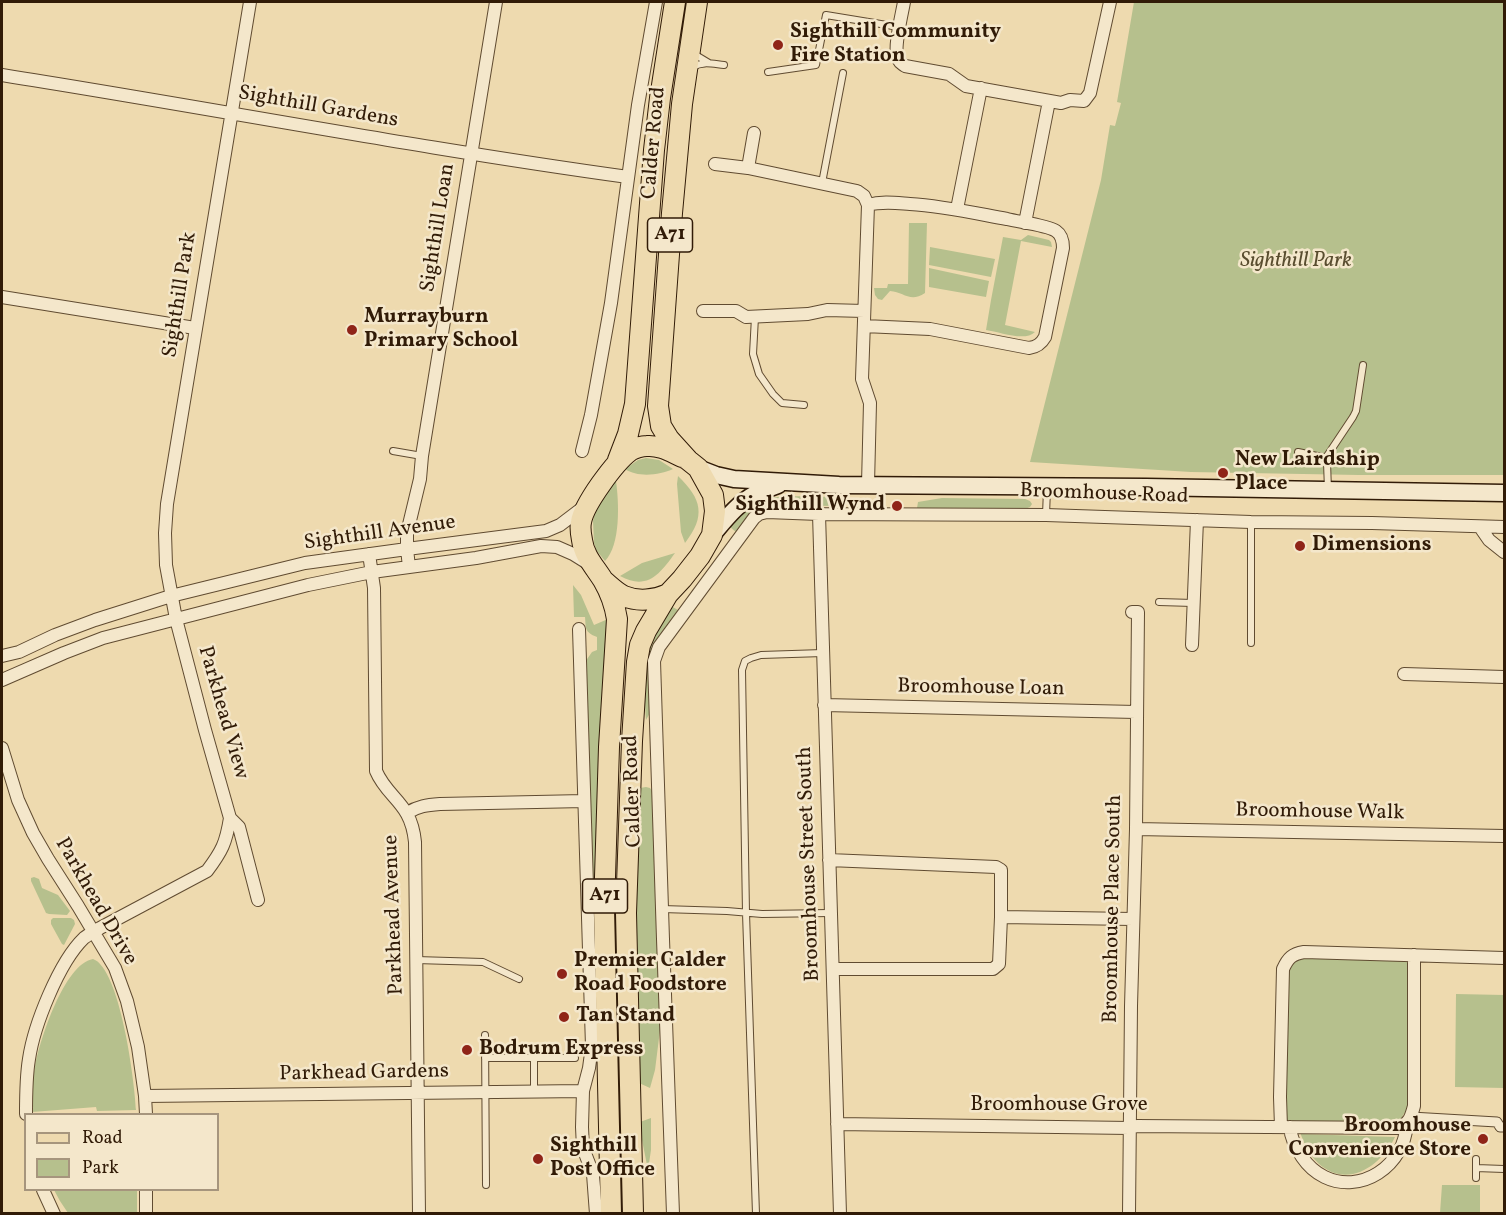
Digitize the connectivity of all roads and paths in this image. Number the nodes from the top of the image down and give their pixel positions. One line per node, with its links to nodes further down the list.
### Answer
1 (250, 2): 18 (street, Sighthill Park)
2 (496, 2): 20 (street, Sighthill Loan)
3 (656, 2): 23 (street, Calder Road)
4 (675, 2): 9 (main road, Calder Road / A71)
5 (697, 2): 9 (main road, Calder Road / A71)
6 (904, 2): 8 (street)
7 (1110, 2): 17 (street)
8 (900, 27): 13 (lane); 16 (street)
9 (681, 38): 10 (lane); 12 (main road, Calder Road / A71); 41 (main road, Calder Road / A71)
10 (709, 63): 11 (lane); 12 (lane)
11 (724, 65)
12 (686, 72): 42 (main road, Calder Road / A71)
13 (768, 72)
14 (843, 73): 24 (lane)
15 (2, 75): 18 (street, Sighthill Gardens)
16 (981, 88): 17 (street); 26 (street)
17 (1049, 101): 27 (street)
18 (230, 112): 20 (street, Sighthill Gardens); 33 (street, Sighthill Park)
19 (754, 133): 22 (street)
20 (471, 154): 23 (street, Sighthill Gardens); 39 (street, Sighthill Loan)
21 (715, 164): 22 (street)
22 (748, 168): 24 (street)
23 (628, 177): 37 (street, Calder Road)
24 (822, 184): 25 (street)
25 (868, 206): 26 (street); 30 (street)
26 (957, 209): 27 (street)
27 (1025, 223): 32 (street)
28 (2, 297): 33 (street)
29 (703, 311): 31 (street)
30 (864, 311): 31 (street); 32 (street)
31 (755, 316): 35 (lane)
32 (864, 326): 44 (street)
33 (195, 328): 66 (street, Sighthill Park)
34 (1363, 364): 40 (lane)
35 (804, 405)
36 (393, 451): 39 (lane)
37 (582, 451)
38 (1298, 452): 40 (lane)
39 (422, 456): 57 (street, Sighthill Loan)
40 (1325, 459): 46 (lane)
41 (617, 462): 42 (main road, Calder Road / A71); 48 (main road, Calder Road / A71)
42 (693, 464): 43 (main road, Broomhouse Road); 55 (main road, Calder Road / A71)
43 (785, 482): 44 (main road, Broomhouse Road); 55 (main road, Broomhouse Road)
44 (868, 484): 45 (main road, Broomhouse Road)
45 (1047, 486): 46 (main road, Broomhouse Road); 50 (lane)
46 (1328, 490): 47 (main road, Broomhouse Road)
47 (1504, 492)
48 (588, 503): 57 (street, Sighthill Avenue); 63 (main road, Calder Road / A71)
49 (819, 514): 50 (street, Broomhouse Road); 56 (street, Broomhouse Road); 74 (street, Broomhouse Street South)
50 (1046, 515): 51 (street, Broomhouse Road)
51 (1197, 520): 52 (street, Broomhouse Road); 68 (street)
52 (1251, 522): 53 (street, Broomhouse Road); 72 (lane)
53 (1480, 526): 54 (street, Broomhouse Road); 58 (street)
54 (1504, 527)
55 (712, 535): 65 (main road, Calder Road / A71)
56 (738, 538): 89 (street, Calder Road)
57 (407, 549): 59 (street, Sighthill Avenue); 60 (street, Sighthill Loan)
58 (1504, 552)
59 (369, 554): 61 (street, Sighthill Avenue); 62 (street, Parkhead Avenue)
60 (409, 567): 62 (street, Sighthill Avenue); 63 (street, Sighthill Avenue)
61 (284, 568): 64 (street); 66 (street, Sighthill Avenue)
62 (372, 572): 64 (street, Sighthill Avenue); 83 (street, Parkhead Avenue)
63 (598, 574): 65 (main road); 127 (main road, Calder Road / A71)
64 (288, 590): 70 (street, Sighthill Avenue)
65 (668, 594): 128 (main road, Calder Road / A71)
66 (171, 596): 70 (street); 75 (street, Sighthill Avenue)
67 (1159, 602): 68 (lane)
68 (1194, 603): 73 (street)
69 (1132, 612): 80 (street, Broomhouse Place South)
70 (176, 619): 78 (street, Sighthill Avenue); 84 (street, Parkhead View)
71 (579, 629): 82 (street)
72 (1251, 643)
73 (1192, 645)
74 (823, 653): 79 (street, Broomhouse Street South); 90 (lane)
75 (2, 656)
76 (1404, 675): 77 (street)
77 (1504, 677)
78 (2, 680)
79 (824, 705): 80 (street, Broomhouse Loan); 87 (street, Broomhouse Street South)
80 (1137, 712): 85 (street, Broomhouse Place South)
81 (2, 748): 94 (street, Parkhead Drive)
82 (584, 801): 83 (street); 105 (street)
83 (407, 813): 97 (street, Parkhead Avenue)
84 (230, 818): 88 (street, Parkhead View); 94 (street, Parkhead View)
85 (1136, 829): 86 (street, Broomhouse Walk); 93 (street, Broomhouse Place South)
86 (1504, 836)
87 (829, 860): 91 (street, Broomhouse Street South); 92 (street)
88 (258, 900)
89 (662, 909): 90 (lane); 129 (street, Calder Road)
90 (746, 913): 91 (lane); 130 (lane)
91 (831, 913): 98 (street, Broomhouse Street South)
92 (1001, 917): 93 (street); 98 (street)
93 (1133, 919): 115 (street, Broomhouse Place South)
94 (93, 932): 108 (street, Parkhead Drive); 109 (street, Parkhead View)
95 (1414, 955): 96 (street); 111 (street); 113 (street)
96 (1504, 958)
97 (416, 960): 99 (lane); 107 (street, Parkhead Avenue)
98 (833, 969): 112 (street, Broomhouse Street South)
99 (519, 979)
100 (485, 1035): 101 (lane)
101 (485, 1058): 102 (lane); 106 (lane)
102 (534, 1058): 103 (lane); 104 (lane)
103 (575, 1058)
104 (534, 1091): 105 (street, Parkhead Gardens); 106 (street, Parkhead Gardens)
105 (583, 1091): 126 (street)
106 (485, 1092): 107 (street, Parkhead Gardens); 120 (lane)
107 (419, 1093): 108 (street, Parkhead Gardens); 125 (street, Parkhead Avenue)
108 (146, 1096): 110 (street, Parkhead Drive)
109 (26, 1113)
110 (146, 1113)
111 (1409, 1121): 113 (street, Broomhouse Grove); 113 (street); 114 (street)
112 (837, 1124): 115 (street, Broomhouse Grove); 131 (street, Broomhouse Street South)
113 (1285, 1127): 115 (street, Broomhouse Grove)
114 (1504, 1127)
115 (1130, 1128): 132 (street, Broomhouse Place South)
116 (1476, 1159): 117 (lane)
117 (1476, 1168): 118 (lane); 119 (lane)
118 (1504, 1169)
119 (1476, 1178)
120 (486, 1185)
121 (43, 1191): 123 (street)
122 (146, 1191): 124 (street)
123 (54, 1214)
124 (146, 1214)
125 (419, 1214)
126 (596, 1214)
127 (611, 1214)
128 (633, 1214)
129 (673, 1214)
130 (756, 1214)
131 (840, 1214)
132 (1129, 1214)

